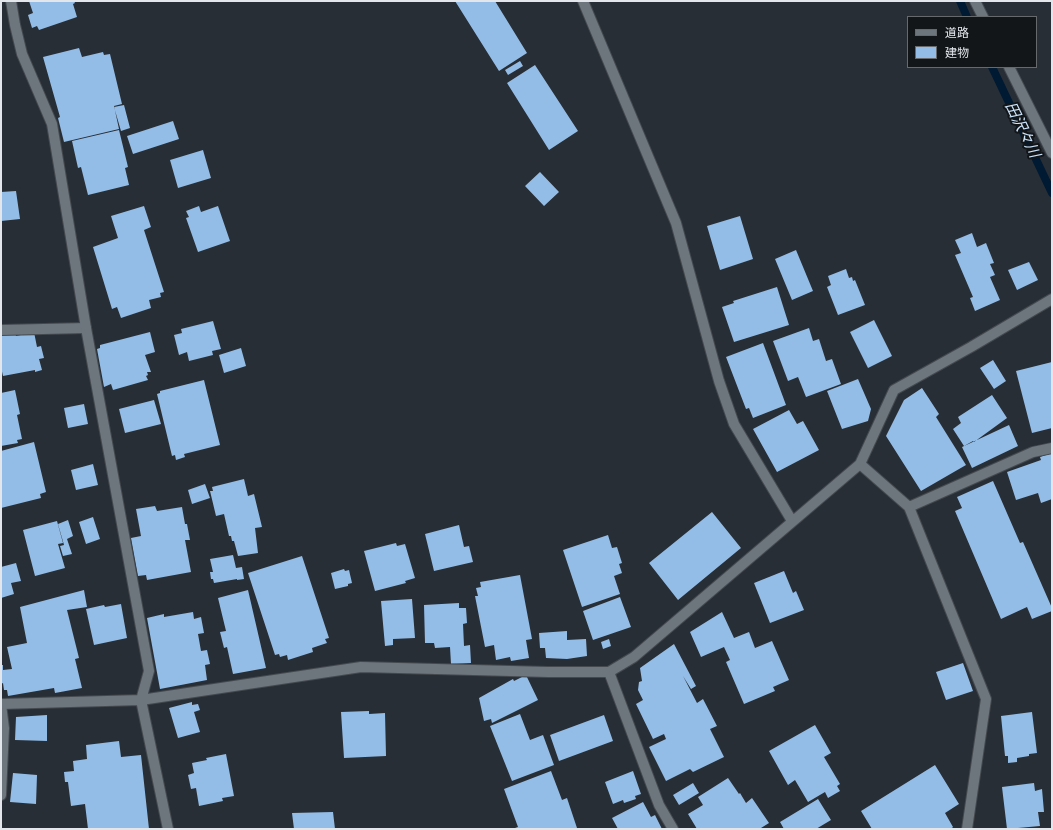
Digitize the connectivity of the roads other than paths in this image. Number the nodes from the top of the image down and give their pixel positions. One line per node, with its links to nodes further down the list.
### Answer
1 (11, 1): 8 (street)
2 (583, 1): 13 (street)
3 (975, 1): 4 (street)
4 (982, 16)
5 (1010, 68): 6 (street)
6 (1052, 153)
7 (1052, 299): 11 (street)
8 (86, 328): 9 (street); 15 (street)
9 (1, 330)
10 (1052, 448): 12 (street)
11 (860, 464): 12 (street); 13 (street)
12 (909, 507): 20 (street)
13 (792, 521): 14 (street)
14 (609, 672): 15 (street); 19 (street)
15 (141, 700): 16 (street); 18 (street)
16 (1, 704): 17 (street)
17 (1, 795)
18 (168, 829)
19 (673, 829)
20 (967, 829)

